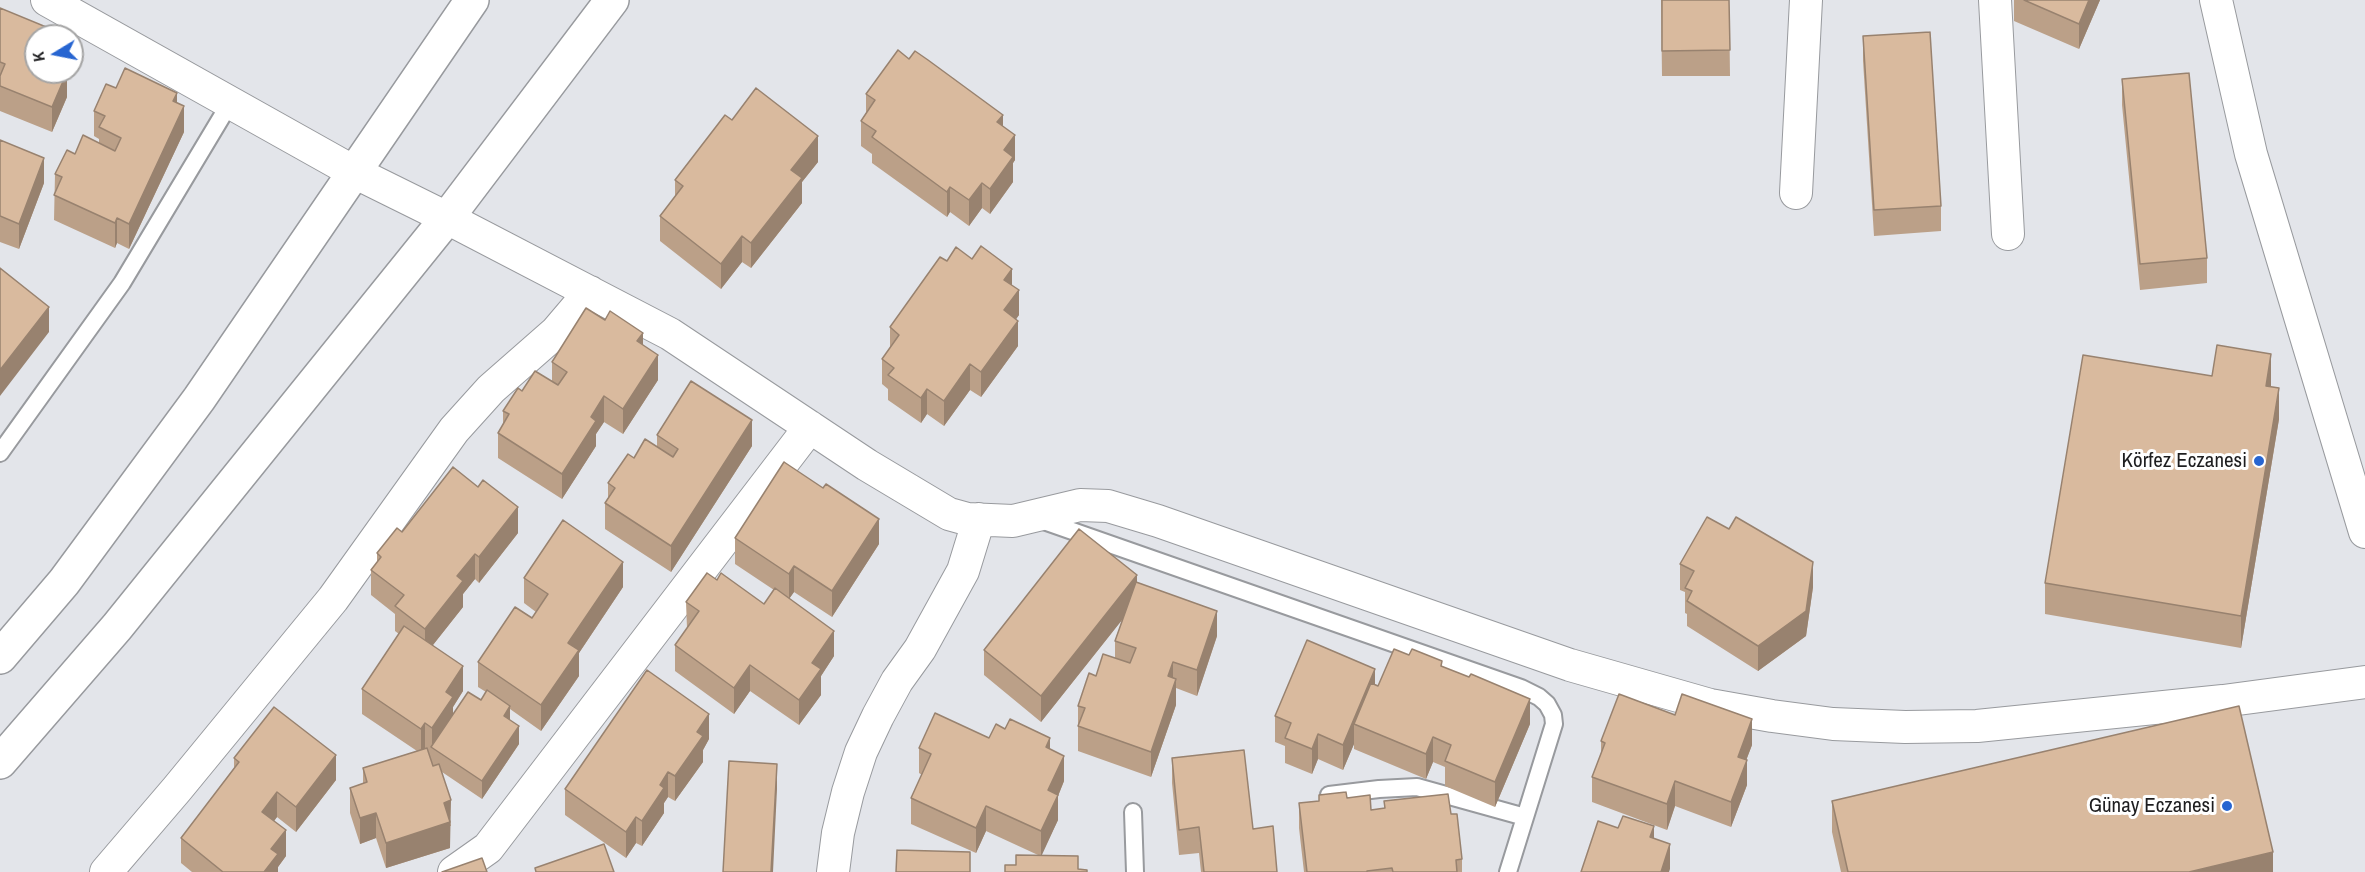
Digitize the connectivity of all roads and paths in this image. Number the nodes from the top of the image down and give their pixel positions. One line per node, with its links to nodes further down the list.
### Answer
1 (47, 0): 7 (street)
2 (472, 0): 8 (street)
3 (612, 0): 10 (street)
4 (1806, 0): 9 (street)
5 (1995, 0): 11 (street)
6 (2216, 0): 17 (street)
7 (230, 103): 8 (street); 14 (lane)
8 (354, 172): 10 (street); 18 (street)
9 (1796, 193)
10 (447, 218): 12 (street); 20 (street)
11 (2007, 234)
12 (590, 292): 13 (street); 24 (street)
13 (810, 427): 16 (street); 25 (street)
14 (0, 453)
15 (1031, 516): 16 (street); 19 (street); 23 (lane)
16 (979, 519): 26 (street)
17 (2365, 532)
18 (0, 657)
19 (2365, 682)
20 (0, 762)
21 (1329, 795): 23 (lane)
22 (1133, 812): 27 (lane)
23 (1525, 817): 28 (lane)
24 (106, 872)
25 (454, 872)
26 (832, 872)
27 (1135, 872)
28 (1508, 872)

